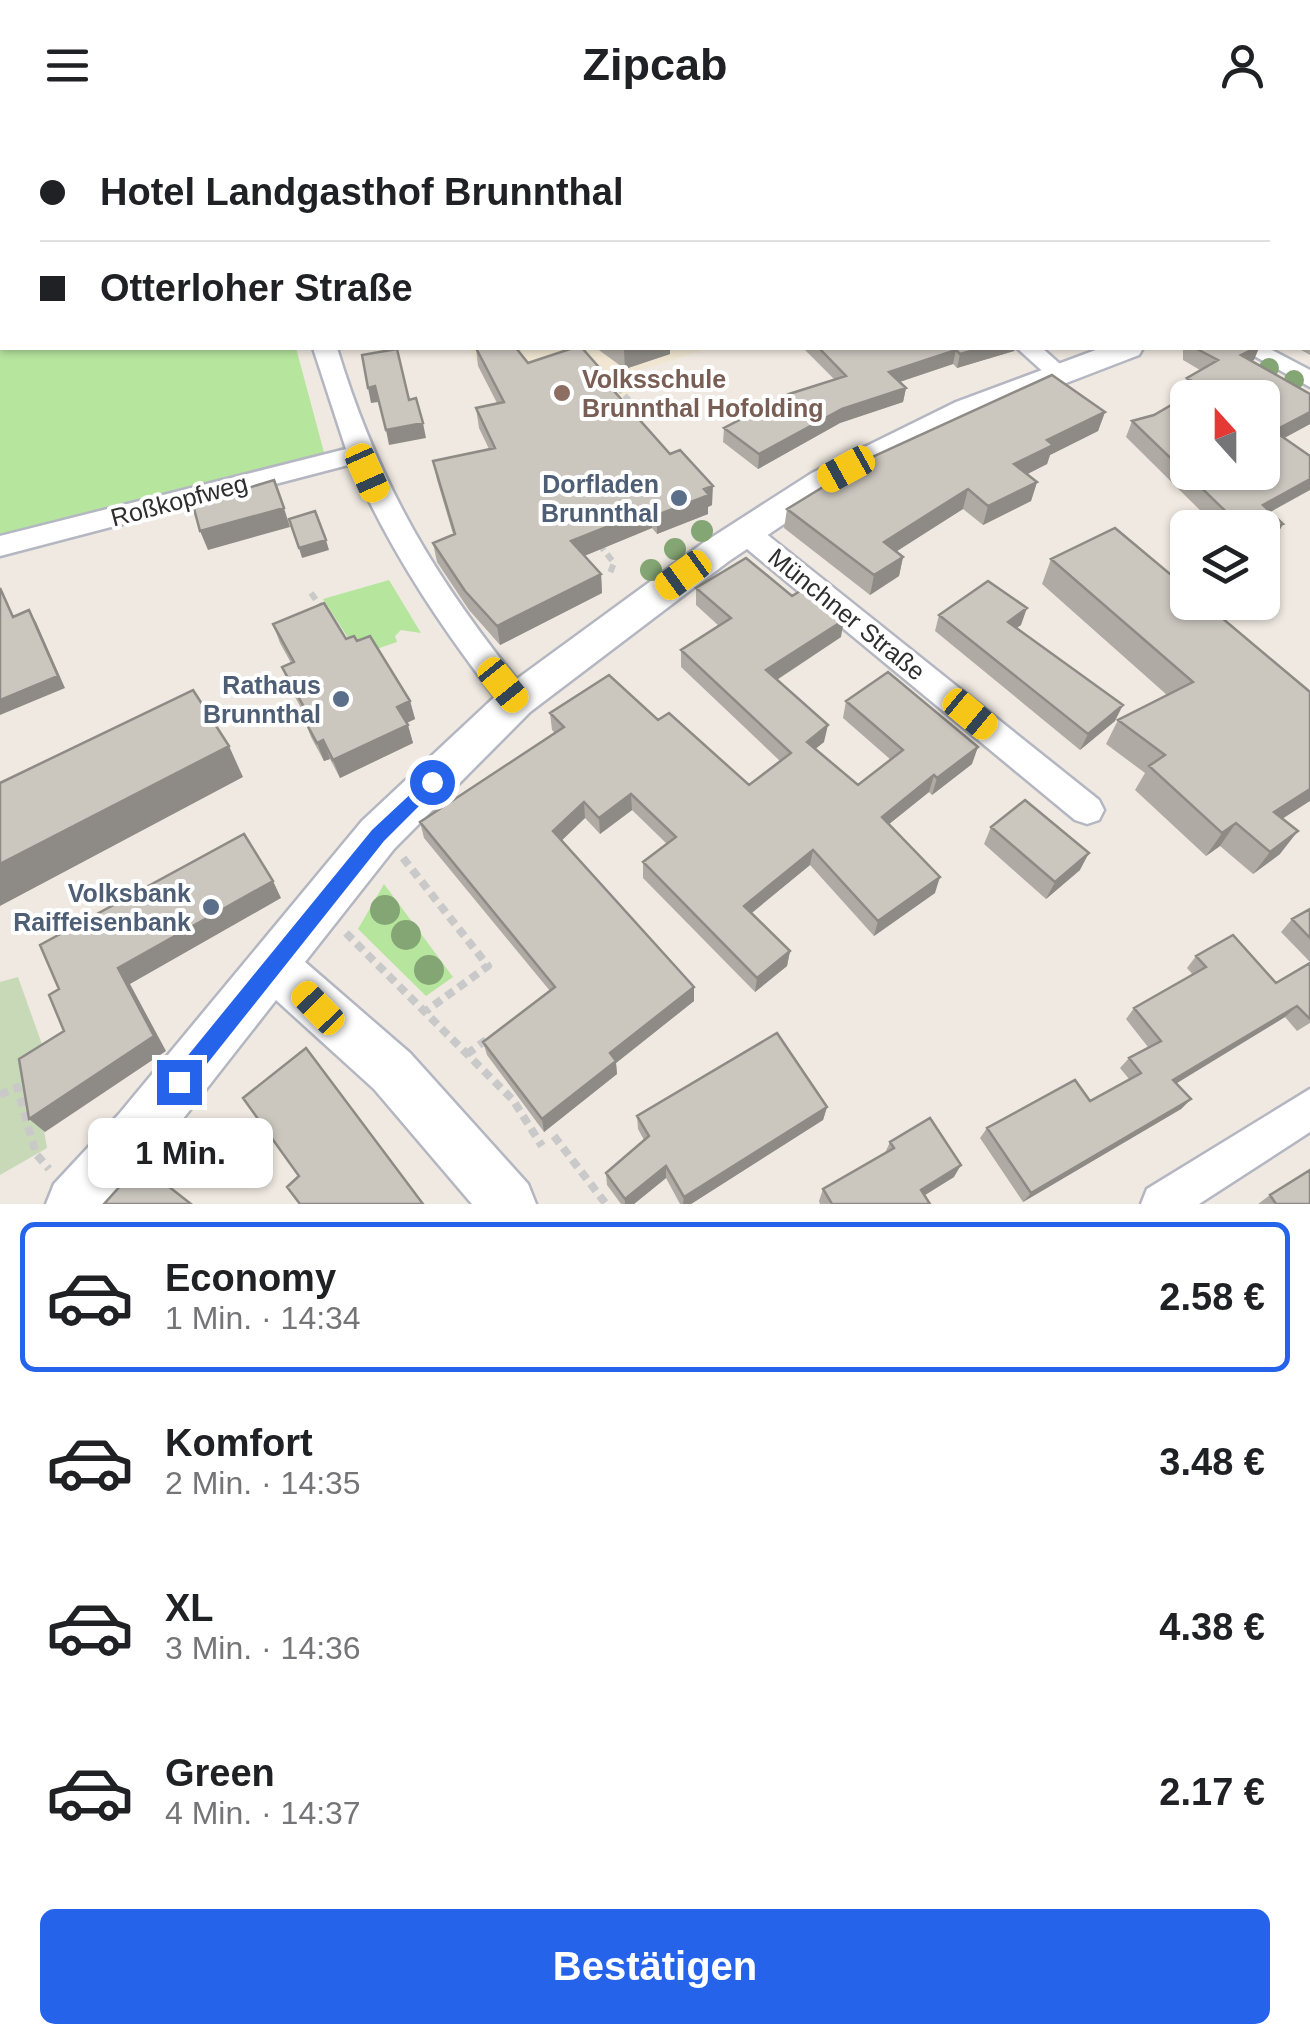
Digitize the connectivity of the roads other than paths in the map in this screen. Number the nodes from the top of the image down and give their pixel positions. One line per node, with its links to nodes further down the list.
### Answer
1 (326, 350): 7 (street)
2 (1030, 350): 5 (street)
3 (1122, 350): 5 (street, Münchner Straße)
4 (1256, 350): 6 (street)
5 (1057, 372): 8 (street, Münchner Straße)
6 (1310, 380)
7 (358, 454): 9 (street, Roßkopfweg); 10 (street)
8 (746, 532): 10 (street, Münchner Straße); 11 (street, Münchner Straße)
9 (0, 546)
10 (516, 701): 12 (street, Münchner Straße)
11 (1087, 810)
12 (274, 964): 14 (street, Münchner Straße); 15 (street)
13 (1310, 1110): 16 (street)
14 (59, 1184)
15 (508, 1204)
16 (1162, 1204)

